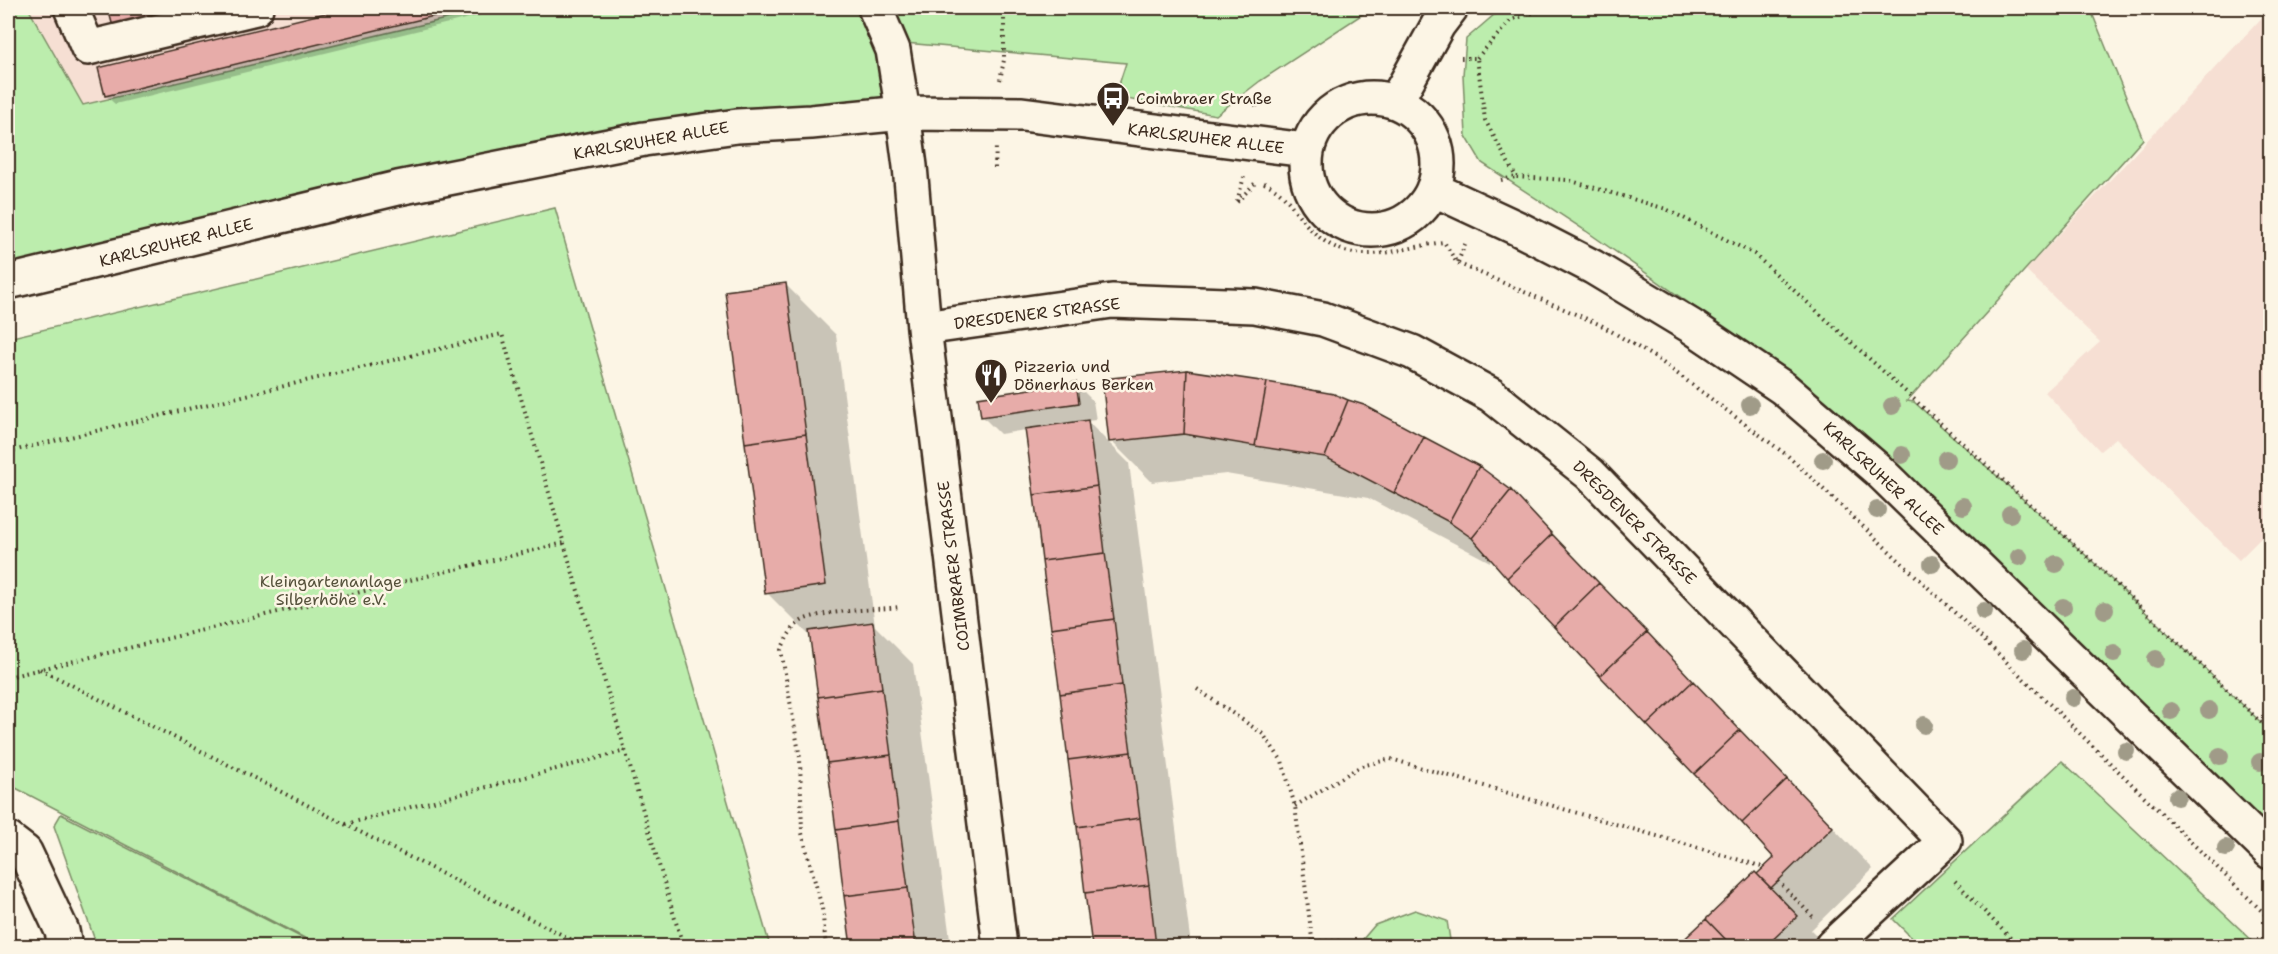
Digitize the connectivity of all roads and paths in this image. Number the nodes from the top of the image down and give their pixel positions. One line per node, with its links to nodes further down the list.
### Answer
1 (71, 8): 2 (street)
2 (256, 8)
3 (875, 8): 11 (street, COIMBRAER STRASSE)
4 (1004, 8): 9 (path)
5 (1451, 8): 10 (street)
6 (1546, 8): 8 (path)
7 (1459, 58): 8 (path)
8 (1477, 58): 25 (path)
9 (999, 87)
10 (1396, 101): 13 (street); 15 (street)
11 (903, 113): 13 (street, KARLSRUHER ALLEE); 17 (street, KARLSRUHER ALLEE); 18 (street, COIMBRAER STRASSE)
12 (996, 140): 14 (path)
13 (1306, 150): 15 (street)
14 (995, 168)
15 (1433, 189): 30 (street, KARLSRUHER ALLEE)
16 (1237, 202): 34 (path)
17 (8, 282)
18 (924, 328): 31 (street, DRESDENER STRASSE); 41 (street, COIMBRAER STRASSE)
19 (8, 452): 20 (path)
20 (564, 543): 22 (path); 26 (path)
21 (900, 607): 40 (path)
22 (40, 669): 23 (path); 28 (path)
23 (8, 677)
24 (1197, 689): 27 (path)
25 (2271, 731)
26 (625, 751): 28 (path); 39 (path)
27 (1295, 806): 32 (path); 35 (path)
28 (345, 825): 38 (path)
29 (8, 839): 37 (street)
30 (2271, 852)
31 (1930, 855): 36 (street, DRESDENER STRASSE); 43 (path)
32 (1764, 867)
33 (1778, 882): 36 (path)
34 (2271, 919)
35 (1313, 944): 42 (path)
36 (1834, 944)
37 (65, 946)
38 (584, 946)
39 (683, 946)
40 (826, 946)
41 (1000, 946)
42 (1354, 946)
43 (2018, 946)

